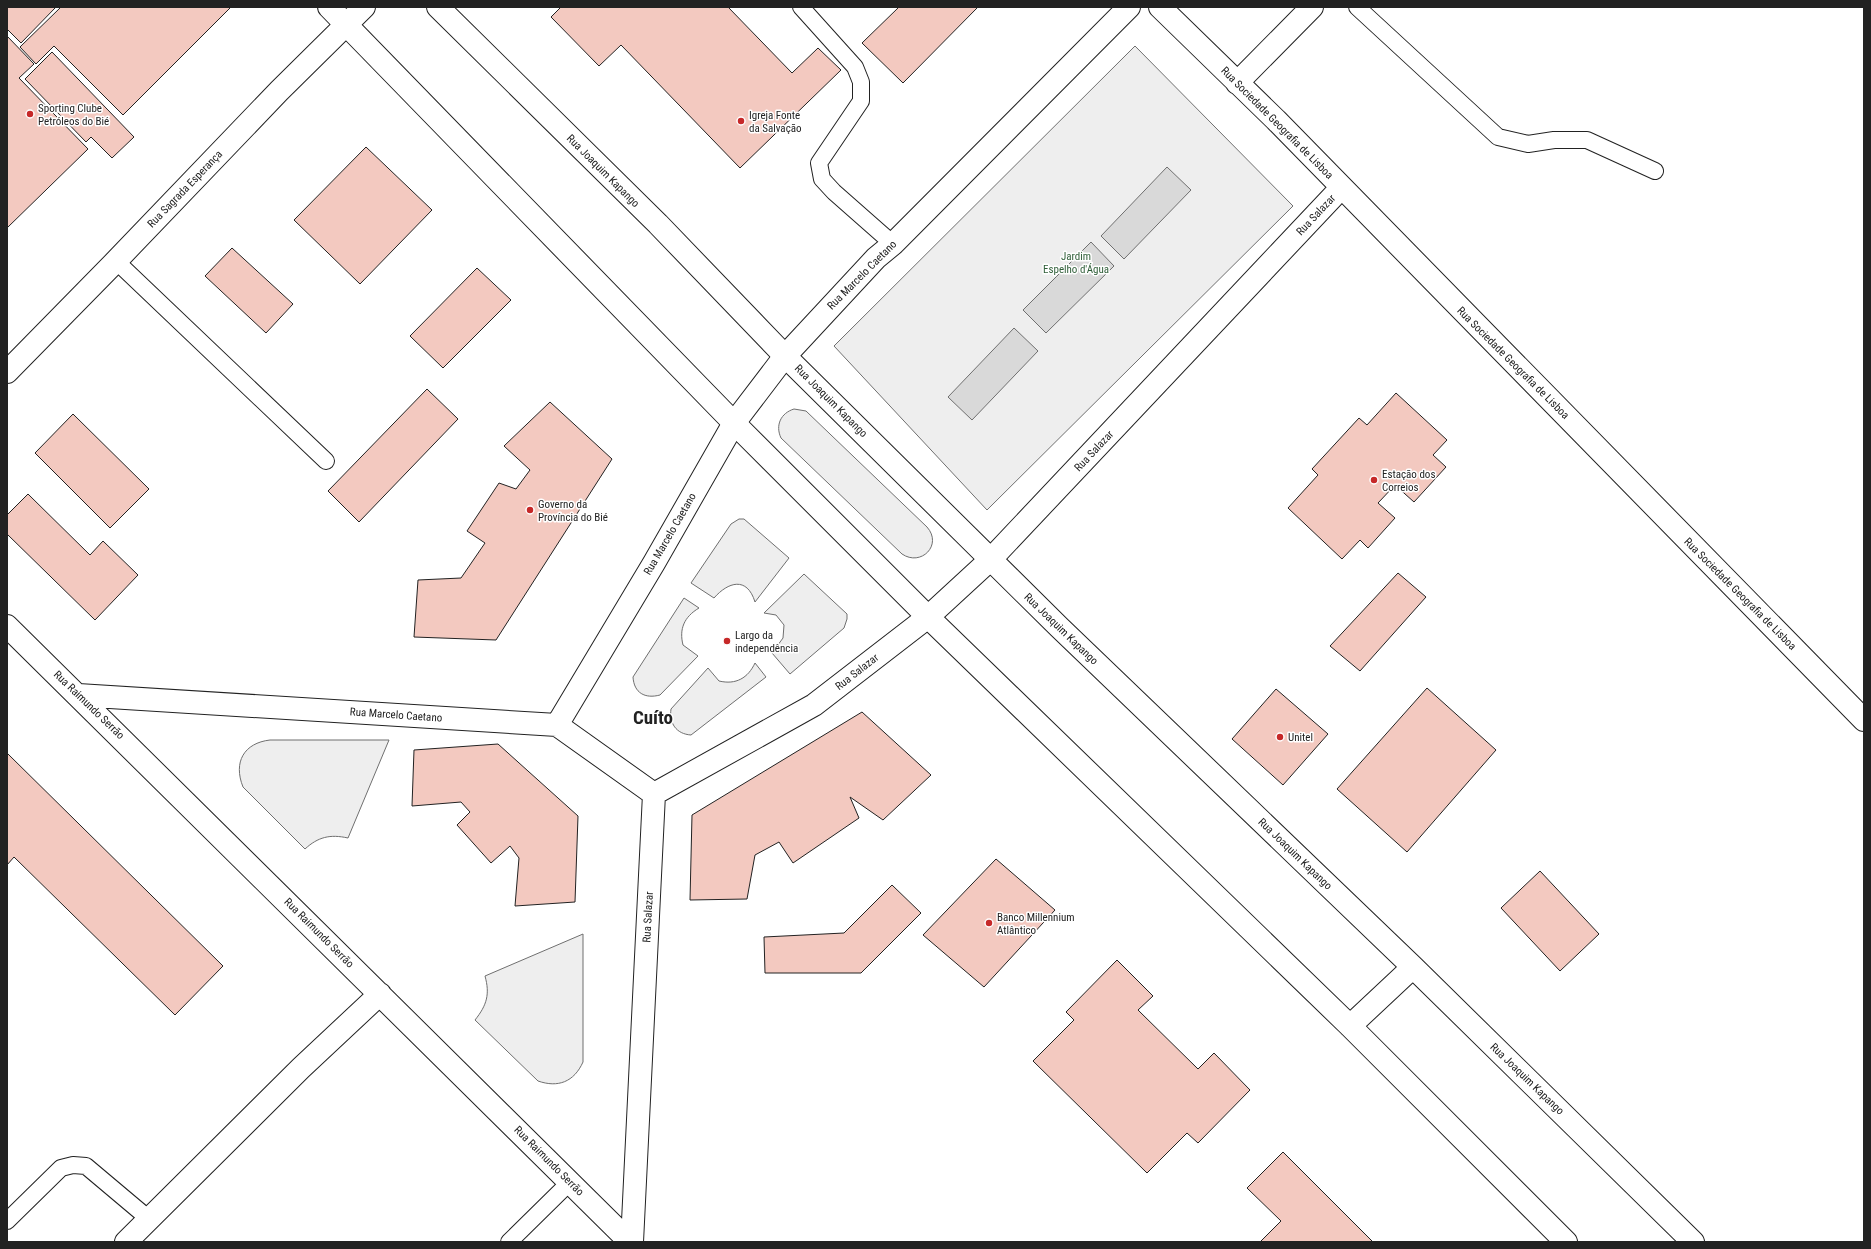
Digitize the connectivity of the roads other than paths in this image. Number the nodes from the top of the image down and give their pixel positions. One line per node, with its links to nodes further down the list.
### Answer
1 (329, 7): 9 (street)
2 (364, 7): 9 (street, Rua Sagrada Esperança)
3 (438, 7): 15 (street, Rua Joaquim Kapango)
4 (801, 7): 13 (lane)
5 (1129, 7): 13 (street, Rua Marcelo Caetano)
6 (1160, 7): 10 (street, Rua Sociedade Geografia de Lisboa)
7 (1312, 7): 10 (street)
8 (1357, 7): 11 (lane)
9 (346, 24): 14 (street, Rua Sagrada Esperança); 17 (street)
10 (1237, 83): 12 (street, Rua Sociedade Geografia de Lisboa)
11 (1655, 171)
12 (1341, 188): 19 (street, Rua Salazar); 23 (street, Rua Sociedade Geografia de Lisboa)
13 (893, 244): 15 (street, Rua Marcelo Caetano)
14 (116, 261): 16 (street, Rua Sagrada Esperança); 18 (lane)
15 (785, 356): 17 (street, Rua Marcelo Caetano); 19 (street, Rua Joaquim Kapango)
16 (7, 372)
17 (734, 423): 20 (street); 24 (street, Rua Marcelo Caetano)
18 (326, 462)
19 (991, 559): 20 (street, Rua Salazar); 26 (street, Rua Joaquim Kapango)
20 (928, 617): 25 (street, Rua Salazar); 28 (street)
21 (7, 626): 22 (street, Rua Raimundo Serrão)
22 (78, 694): 24 (street, Rua Marcelo Caetano); 27 (street, Rua Raimundo Serrão)
23 (1864, 720)
24 (556, 725): 25 (street)
25 (654, 794): 34 (street, Rua Salazar)
26 (1413, 967): 28 (street); 36 (street, Rua Joaquim Kapango)
27 (380, 994): 29 (street, Rua Raimundo Serrão); 30 (street)
28 (1350, 1026): 35 (street)
29 (570, 1182): 33 (lane); 34 (street, Rua Raimundo Serrão)
30 (149, 1219): 31 (lane); 32 (street)
31 (7, 1221)
32 (126, 1242)
33 (508, 1242)
34 (631, 1242)
35 (1566, 1242)
36 (1693, 1242)

